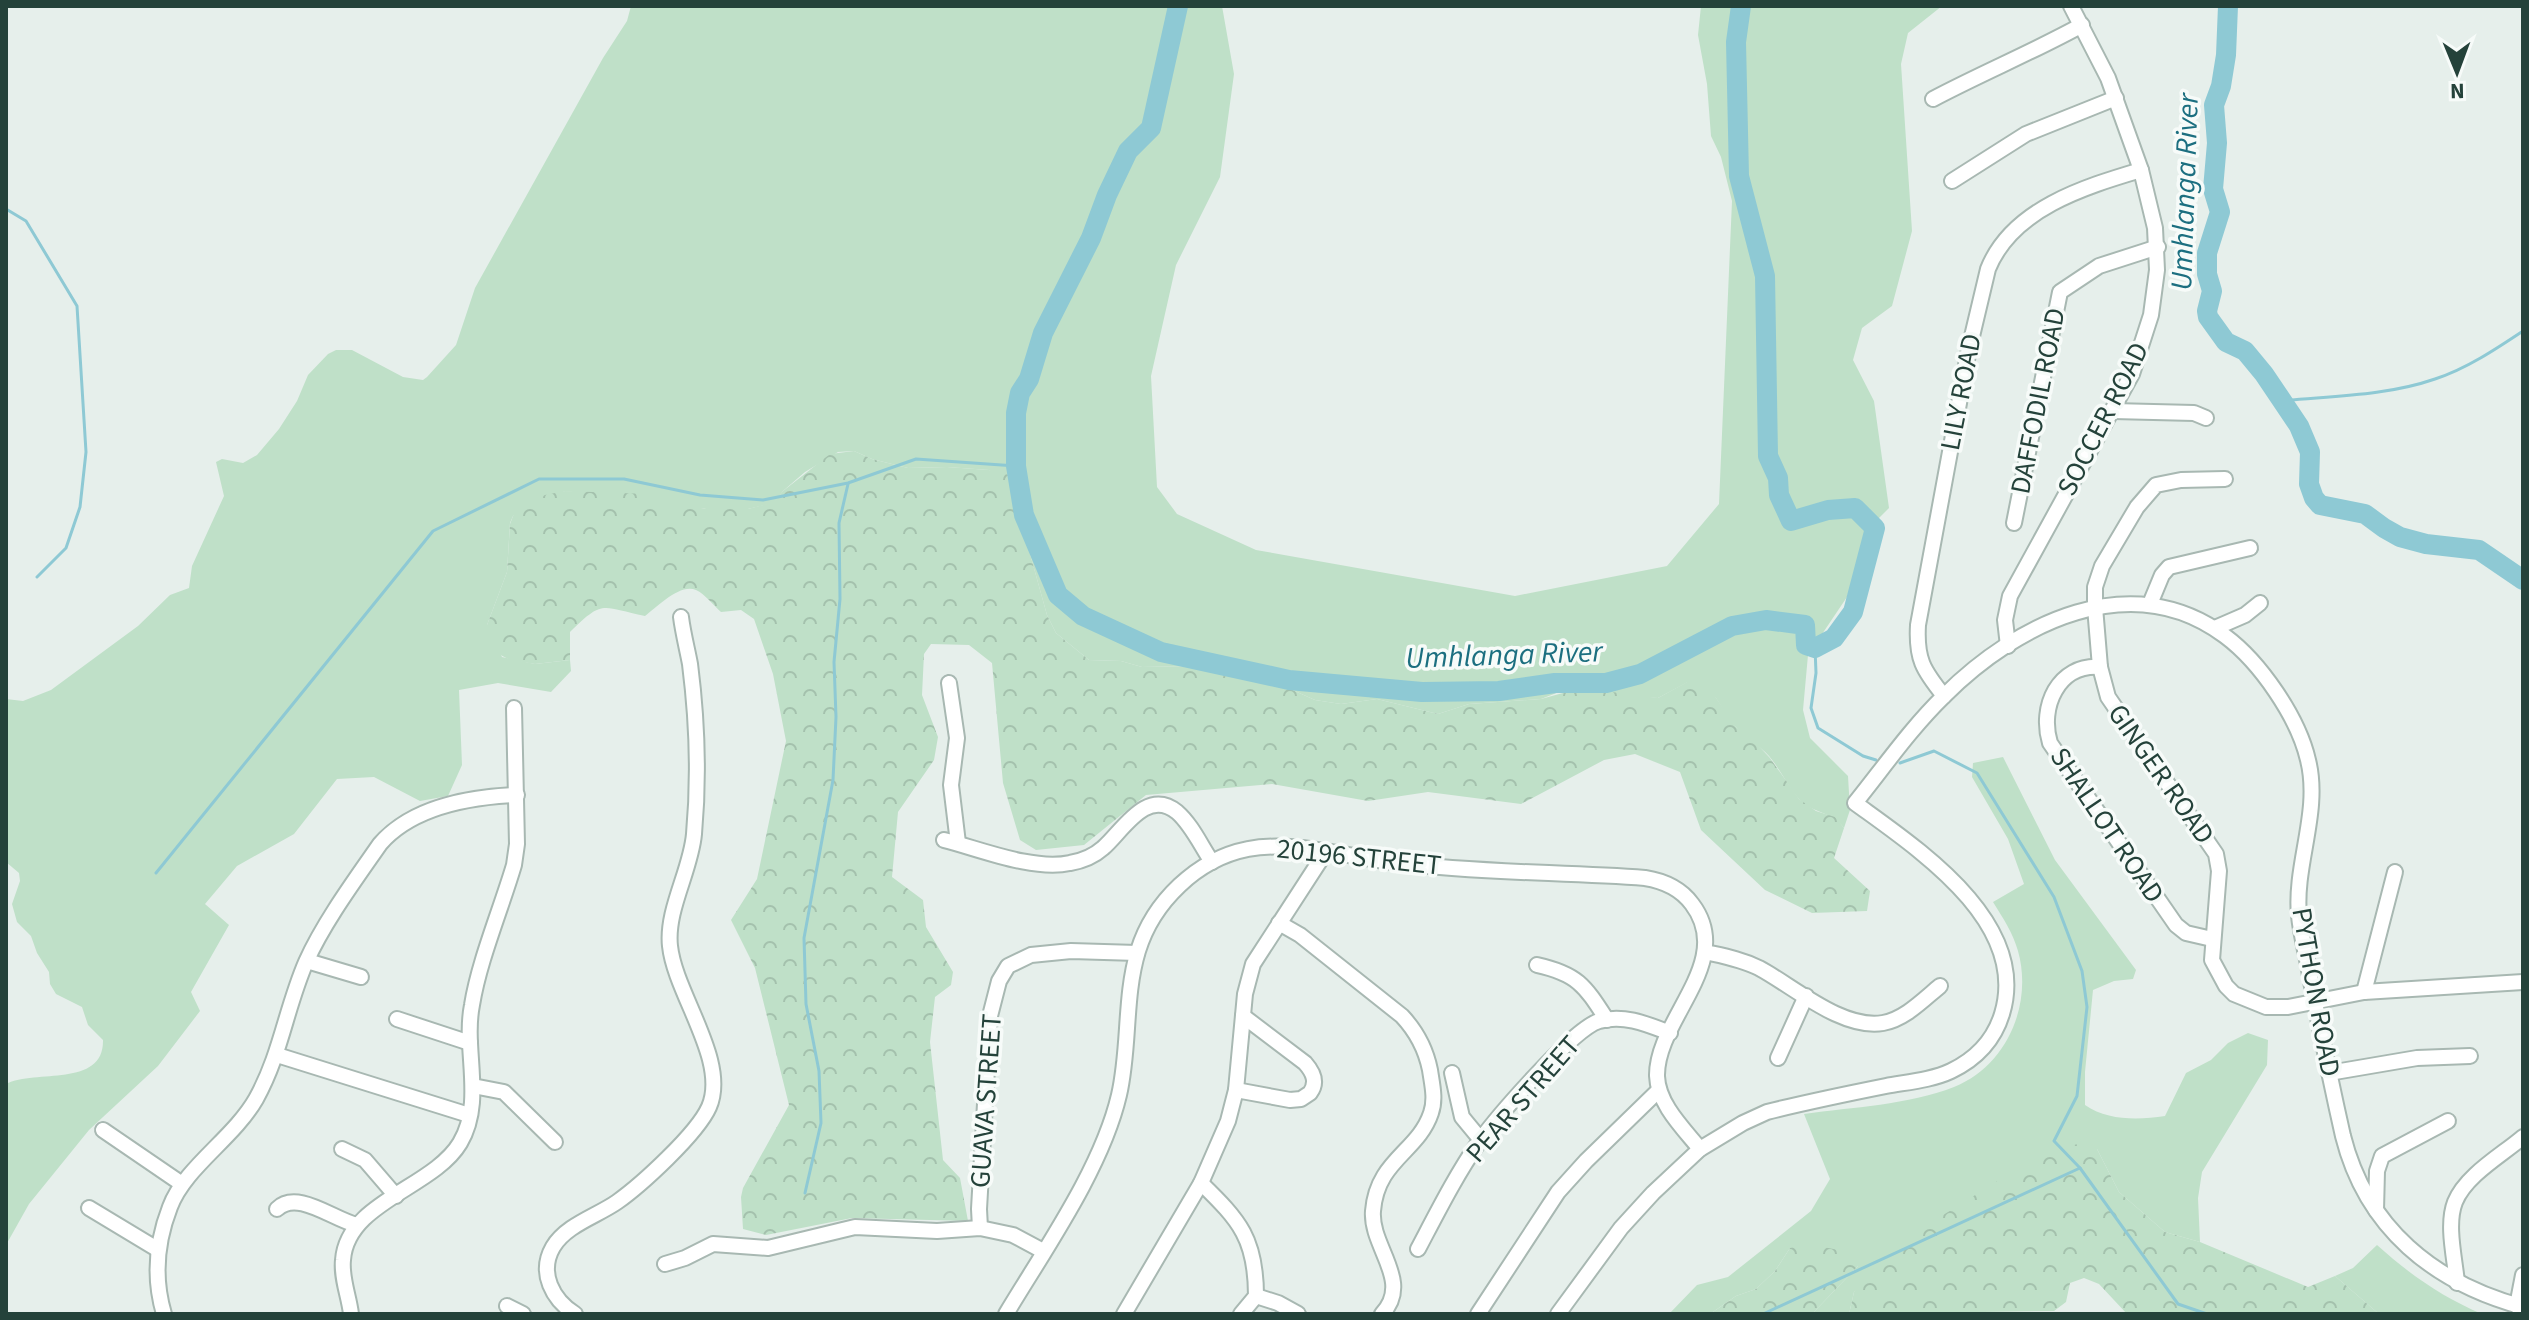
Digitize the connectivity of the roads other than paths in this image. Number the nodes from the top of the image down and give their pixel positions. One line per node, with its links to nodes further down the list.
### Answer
1 (2071, 6): 2 (street, SOCCER ROAD)
2 (2082, 25): 3 (street, SOCCER ROAD); 4 (street)
3 (2116, 98): 5 (street, SOCCER ROAD); 6 (street)
4 (1933, 99)
5 (2141, 170): 7 (street, SOCCER ROAD); 21 (street, LILY ROAD)
6 (1952, 181)
7 (2158, 247): 8 (street, SOCCER ROAD); 11 (street, DAFFODIL ROAD)
8 (2113, 411): 9 (street); 18 (street, SOCCER ROAD)
9 (2206, 418)
10 (2225, 479): 15 (street, GINGER ROAD)
11 (2014, 523)
12 (2250, 548): 14 (street)
13 (2260, 603): 17 (street)
14 (2150, 604): 15 (street, PYTHON ROAD); 17 (street, PYTHON ROAD)
15 (2095, 607): 18 (street, PYTHON ROAD); 19 (street, GINGER ROAD)
16 (681, 617): 80 (street)
17 (2215, 628): 38 (street, PYTHON ROAD)
18 (2008, 646): 21 (street, PYTHON ROAD)
19 (2100, 667): 28 (street, GINGER ROAD); 28 (street, SHALLOT ROAD)
20 (949, 683): 25 (street)
21 (1944, 696): 59 (street, PYTHON ROAD)
22 (514, 708): 23 (street)
23 (517, 795): 31 (street); 43 (street)
24 (1325, 853): 25 (street, 20196 STREET); 27 (street); 29 (street, 20196 STREET)
25 (1212, 862): 30 (street, 20196 STREET)
26 (2395, 872): 36 (street)
27 (1279, 923): 39 (street); 85 (street)
28 (2212, 939): 38 (street, GINGER ROAD)
29 (1705, 952): 37 (street); 42 (street)
30 (1137, 953): 67 (street, GUAVA STREET); 70 (street, 20196 STREET)
31 (307, 961): 33 (street); 44 (street)
32 (1537, 965): 41 (street)
33 (361, 977)
34 (2523, 982): 36 (street, GINGER ROAD)
35 (1940, 986): 37 (street)
36 (2364, 992): 38 (street, GINGER ROAD)
37 (1806, 996): 46 (street)
38 (2315, 1001): 48 (street, PYTHON ROAD)
39 (1243, 1016): 50 (street); 50 (street)
40 (397, 1019): 43 (street)
41 (1607, 1020): 42 (street, PEAR STREET); 56 (street, PEAR STREET)
42 (1670, 1033): 51 (street)
43 (470, 1043): 49 (street)
44 (277, 1055): 52 (street); 61 (street)
45 (2470, 1056): 48 (street)
46 (1778, 1058)
47 (1452, 1073): 56 (street)
48 (2329, 1073): 65 (street, PYTHON ROAD)
49 (473, 1086): 52 (street); 57 (street)
50 (1236, 1090): 60 (street)
51 (1659, 1090): 59 (street); 86 (street)
52 (469, 1115): 62 (street)
53 (2448, 1121): 65 (street)
54 (103, 1130): 61 (street)
55 (2523, 1137): 73 (street)
56 (1481, 1140): 69 (street, PEAR STREET)
57 (555, 1142)
58 (342, 1149): 62 (street)
59 (1700, 1149): 87 (street)
60 (1201, 1183): 74 (street); 82 (street)
61 (182, 1184): 68 (street)
62 (396, 1196): 66 (street)
63 (89, 1208): 68 (street)
64 (277, 1209): 66 (street)
65 (2376, 1210): 73 (street, PYTHON ROAD)
66 (357, 1225): 78 (street)
67 (980, 1228): 70 (street); 71 (street)
68 (157, 1249): 77 (street)
69 (1418, 1249)
70 (1043, 1251): 81 (street, 20196 STREET)
71 (665, 1264)
72 (2523, 1275): 76 (street)
73 (2457, 1283): 76 (street, PYTHON ROAD)
74 (1256, 1296): 83 (street); 84 (street)
75 (507, 1306): 79 (street)
76 (2520, 1307)
77 (164, 1314)
78 (351, 1314)
79 (523, 1314)
80 (575, 1314)
81 (1006, 1314)
82 (1124, 1314)
83 (1241, 1314)
84 (1298, 1314)
85 (1382, 1314)
86 (1478, 1314)
87 (1558, 1314)

